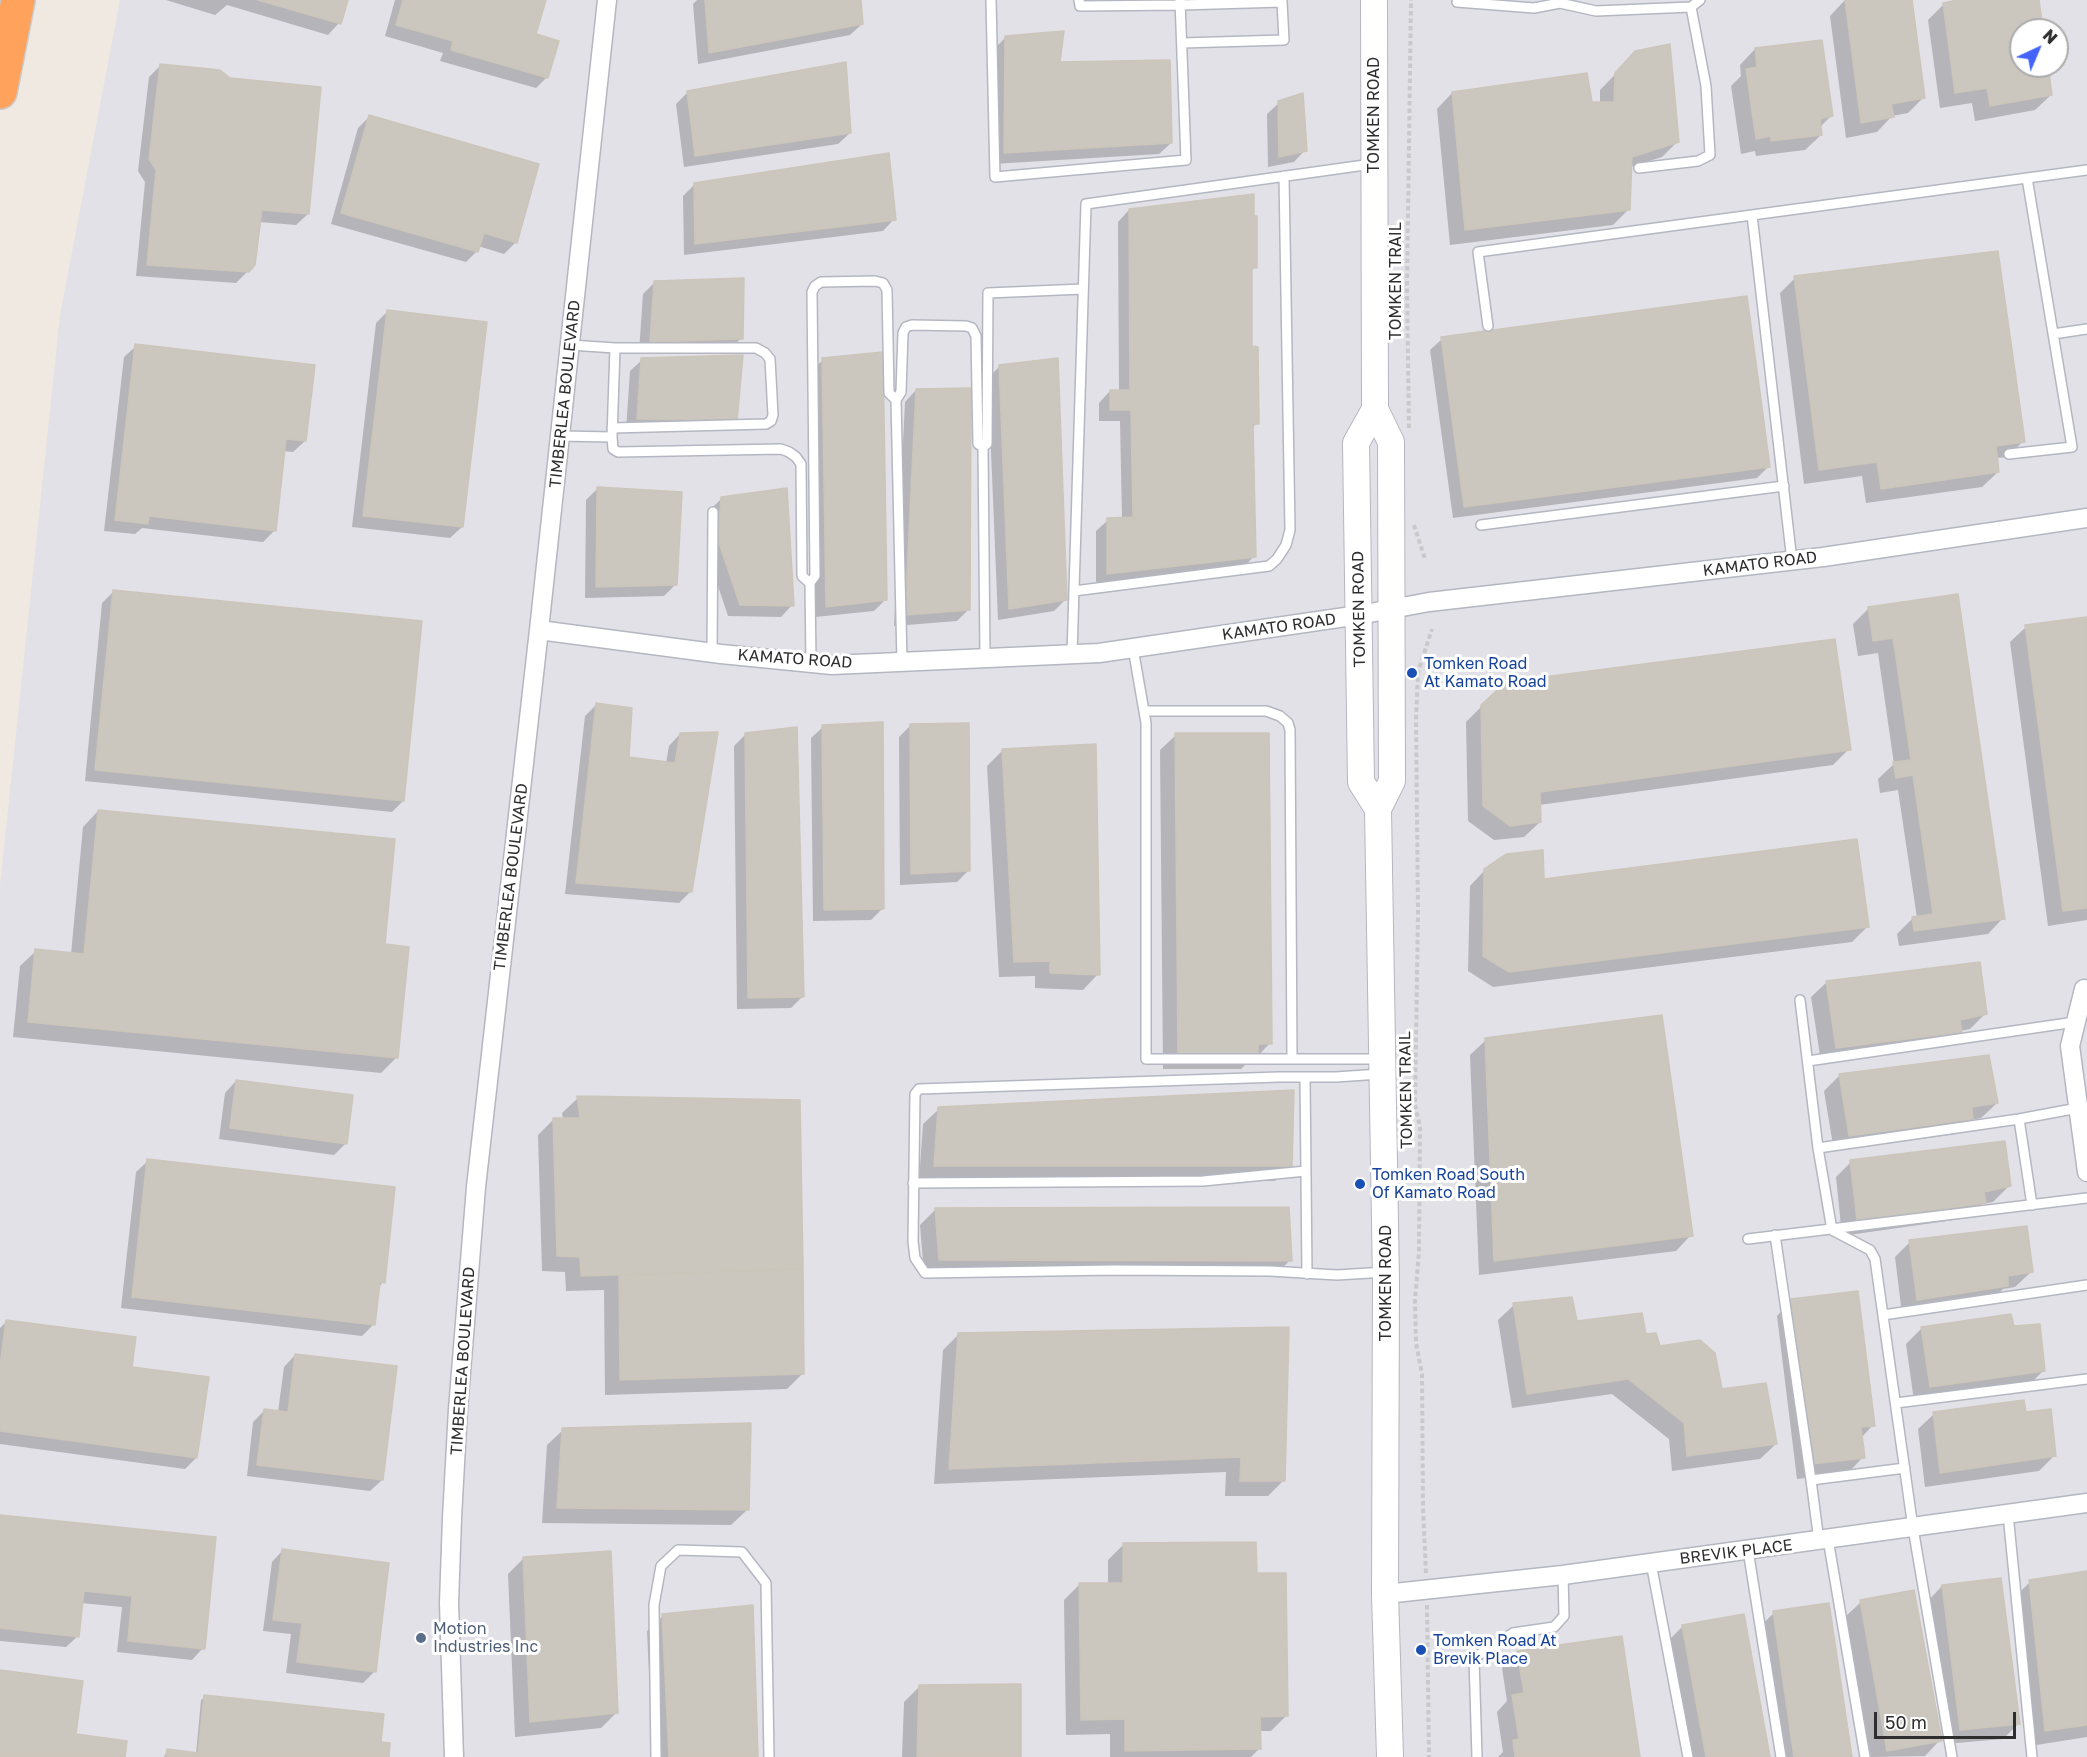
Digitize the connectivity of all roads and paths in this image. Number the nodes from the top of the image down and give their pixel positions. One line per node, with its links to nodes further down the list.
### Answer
1 (18, 0): 14 (highway)
2 (607, 0): 25 (street, TIMBERLEA BOULEVARD)
3 (991, 0): 13 (lane)
4 (1079, 0): 11 (lane)
5 (1374, 0): 15 (main road, TOMKEN ROAD)
6 (1411, 0): 30 (path, TOMKEN TRAIL)
7 (1700, 0): 12 (lane)
8 (1282, 1): 11 (lane); 13 (lane)
9 (1563, 1): 10 (lane); 12 (lane)
10 (1457, 2)
11 (1180, 3): 13 (lane)
12 (1691, 7): 16 (lane)
13 (1182, 43)
14 (0, 92)
15 (1374, 164): 18 (lane); 28 (main road, TOMKEN ROAD)
16 (1639, 168)
17 (2087, 170): 19 (lane)
18 (1284, 176): 21 (lane); 42 (lane)
19 (2027, 178): 20 (lane); 24 (lane)
20 (1752, 215): 22 (lane); 34 (lane)
21 (1083, 289): 32 (lane); 42 (lane)
22 (1488, 326)
23 (2087, 329): 24 (lane)
24 (2053, 334): 33 (lane)
25 (570, 345): 26 (lane); 31 (street, TIMBERLEA BOULEVARD)
26 (615, 348): 29 (lane); 29 (lane)
27 (896, 400): 32 (lane); 41 (lane); 51 (lane)
28 (1375, 409): 43 (main road, TOMKEN ROAD); 44 (main road, TOMKEN ROAD)
29 (612, 433): 31 (lane); 41 (lane)
30 (1410, 434)
31 (560, 436): 46 (street, TIMBERLEA BOULEVARD)
32 (983, 447): 50 (lane)
33 (2008, 454)
34 (1784, 486): 38 (lane); 40 (lane)
35 (713, 512): 48 (lane)
36 (1411, 517): 39 (path)
37 (2087, 518): 40 (street, KAMATO ROAD)
38 (1481, 525)
39 (1425, 559)
40 (1792, 561): 43 (street, KAMATO ROAD)
41 (810, 583): 52 (lane)
42 (1074, 591): 49 (lane)
43 (1392, 609): 44 (street, KAMATO ROAD); 54 (main road, TOMKEN ROAD)
44 (1359, 615): 47 (street, KAMATO ROAD); 54 (main road, TOMKEN ROAD)
45 (1432, 629): 86 (path, TOMKEN TRAIL)
46 (539, 630): 48 (street, KAMATO ROAD); 91 (street, TIMBERLEA BOULEVARD)
47 (1133, 648): 49 (street, KAMATO ROAD); 53 (lane)
48 (712, 653): 52 (street, KAMATO ROAD)
49 (1072, 654): 50 (street, KAMATO ROAD)
50 (985, 658): 51 (street, KAMATO ROAD)
51 (902, 662): 52 (street, KAMATO ROAD)
52 (811, 663)
53 (1144, 711): 58 (lane); 58 (lane)
54 (1378, 809): 60 (main road, TOMKEN ROAD)
55 (2084, 989): 57 (street)
56 (1800, 1000): 59 (lane)
57 (2075, 1022): 59 (lane); 62 (street)
58 (1292, 1058): 60 (lane)
59 (1808, 1061): 64 (lane)
60 (1382, 1066): 61 (lane); 73 (main road, TOMKEN ROAD)
61 (1305, 1077): 65 (lane); 67 (lane)
62 (2078, 1108): 63 (lane); 66 (street)
63 (2019, 1119): 64 (lane); 69 (lane)
64 (1818, 1148): 70 (lane)
65 (1306, 1171): 67 (lane); 74 (lane)
66 (2087, 1172)
67 (914, 1183): 74 (lane)
68 (2087, 1198): 69 (lane)
69 (2032, 1205): 70 (lane)
70 (1832, 1230): 71 (lane); 76 (lane)
71 (1775, 1235): 72 (lane); 80 (lane)
72 (1748, 1239)
73 (1386, 1272): 74 (lane); 89 (main road, TOMKEN ROAD)
74 (1307, 1275)
75 (2087, 1285): 76 (lane)
76 (1883, 1315): 78 (lane)
77 (2087, 1379): 78 (lane)
78 (1896, 1403): 79 (lane)
79 (1905, 1468): 80 (lane); 83 (lane)
80 (1811, 1480): 84 (lane)
81 (2087, 1503): 82 (street, BREVIK PLACE)
82 (2008, 1514): 83 (street, BREVIK PLACE); 101 (lane)
83 (1913, 1528): 84 (street, BREVIK PLACE); 100 (lane)
84 (1823, 1540): 85 (street, BREVIK PLACE); 99 (lane)
85 (1748, 1550): 87 (street, BREVIK PLACE); 98 (lane)
86 (1425, 1553)
87 (1651, 1563): 88 (street, BREVIK PLACE); 97 (lane)
88 (1563, 1575): 89 (street, BREVIK PLACE); 96 (lane)
89 (1385, 1594): 94 (main road, TOMKEN ROAD)
90 (1428, 1615): 95 (path)
91 (454, 1757)
92 (656, 1757): 93 (lane)
93 (769, 1757)
94 (1390, 1757)
95 (1429, 1757)
96 (1477, 1757)
97 (1688, 1757)
98 (1780, 1757)
99 (1865, 1757)
100 (1952, 1757)
101 (2032, 1757)

